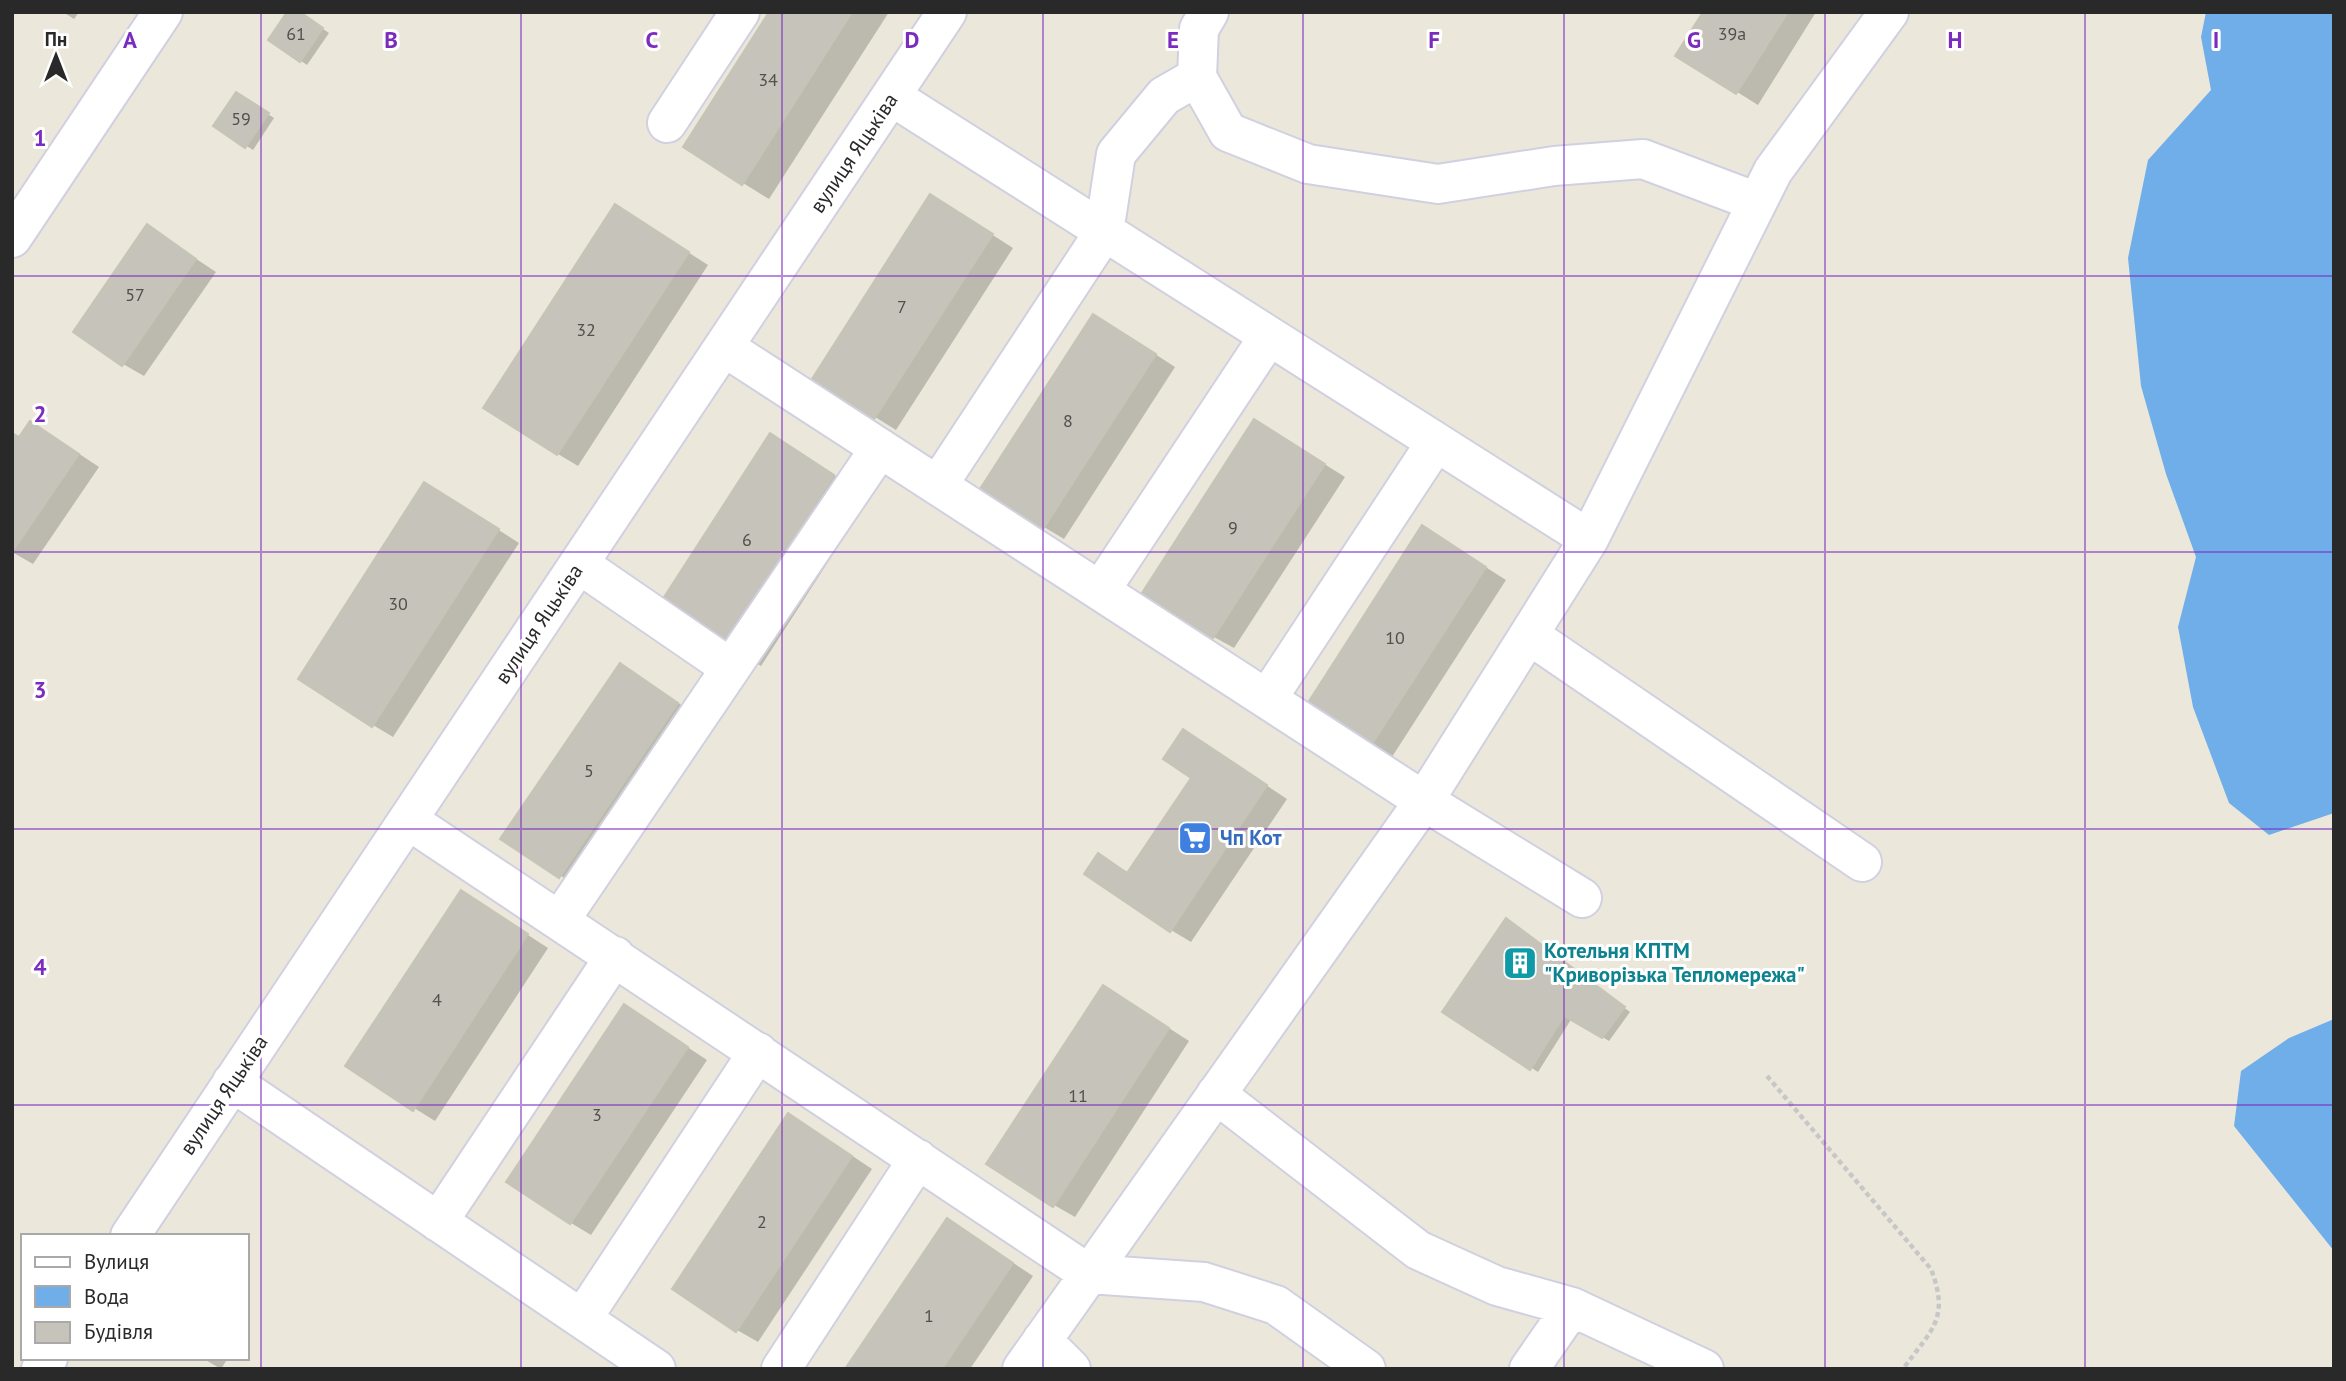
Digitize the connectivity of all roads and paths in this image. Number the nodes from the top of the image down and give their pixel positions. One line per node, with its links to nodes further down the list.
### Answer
1 (163, 12): 11 (street)
2 (740, 12): 8 (street)
3 (947, 12): 7 (street, вулиця Яцьківа)
4 (1209, 12): 6 (street)
5 (1889, 12): 9 (street)
6 (1198, 77): 9 (street); 10 (street)
7 (891, 96): 10 (street); 13 (street, вулиця Яцьківа)
8 (667, 123)
9 (1757, 202): 17 (street)
10 (1104, 232): 12 (street); 16 (street)
11 (12, 238)
12 (1269, 336): 14 (street); 19 (street)
13 (724, 347): 15 (street); 18 (street, вулиця Яцьківа)
14 (1436, 442): 17 (street); 22 (street)
15 (880, 448): 16 (street); 21 (street)
16 (938, 485): 19 (street)
17 (1589, 539): 20 (street)
18 (579, 564): 21 (street); 24 (street, вулиця Яцьківа)
19 (1100, 591): 22 (street)
20 (1529, 635): 23 (street); 25 (street)
21 (729, 667): 27 (street)
22 (1267, 699): 23 (street)
23 (1424, 801): 26 (street); 32 (street)
24 (408, 820): 27 (street); 31 (street, вулиця Яцьківа)
25 (1862, 862)
26 (1581, 898)
27 (560, 920): 28 (street)
28 (615, 956): 29 (street); 34 (street)
29 (758, 1052): 33 (street); 38 (street)
30 (1767, 1076): 46 (path)
31 (232, 1082): 34 (street); 35 (street, вулиця Яцьківа)
32 (1216, 1094): 36 (street); 37 (street)
33 (918, 1159): 36 (street); 41 (street)
34 (438, 1222): 38 (street)
35 (131, 1234)
36 (1089, 1274): 39 (street); 43 (street)
37 (1572, 1307): 44 (street); 45 (street)
38 (582, 1319): 40 (street)
39 (1032, 1354): 42 (street)
40 (650, 1367)
41 (781, 1369)
42 (1071, 1369)
43 (1366, 1369)
44 (1528, 1369)
45 (1704, 1369)
46 (1903, 1369)

